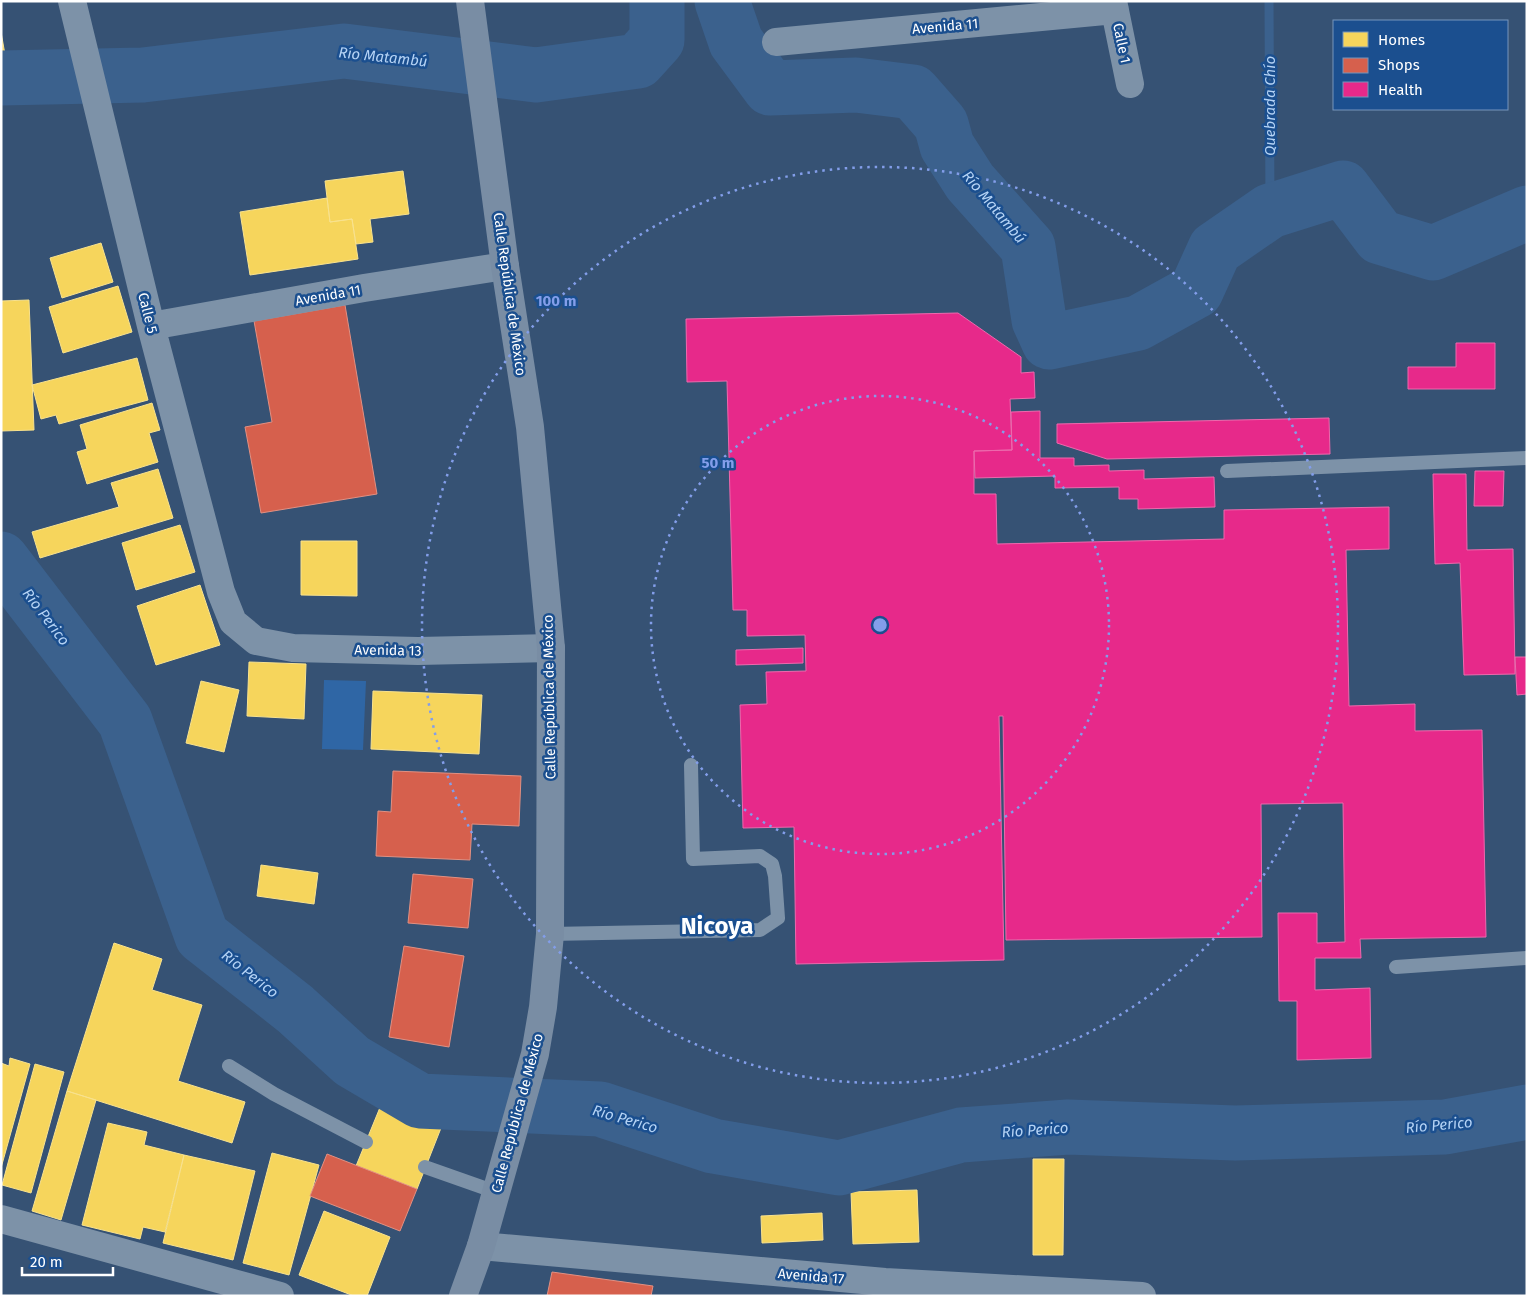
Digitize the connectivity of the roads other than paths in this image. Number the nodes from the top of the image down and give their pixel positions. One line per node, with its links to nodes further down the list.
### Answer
1 (72, 1): 7 (street, Calle 5)
2 (470, 1): 6 (main road, Calle República de México)
3 (1114, 6): 4 (street, Avenida 11); 5 (street, Calle 1)
4 (776, 42)
5 (1130, 84)
6 (505, 266): 7 (street, Avenida 11); 11 (main road, Calle República de México)
7 (151, 326): 10 (street, Calle 5)
8 (1527, 458): 9 (lane)
9 (1227, 471)
10 (232, 622): 11 (street, Avenida 13)
11 (551, 648): 13 (main road, Calle República de México)
12 (691, 765): 13 (lane)
13 (550, 934): 19 (main road, Calle República de México)
14 (1527, 958): 15 (lane)
15 (1396, 967)
16 (230, 1066): 17 (lane)
17 (366, 1142)
18 (425, 1167): 19 (lane)
19 (496, 1192): 21 (main road, Calle República de México)
20 (1, 1219): 22 (street)
21 (481, 1246): 23 (main road, Calle República de México); 24 (street, Avenida 17)
22 (280, 1296)
23 (463, 1296)
24 (1142, 1296)

